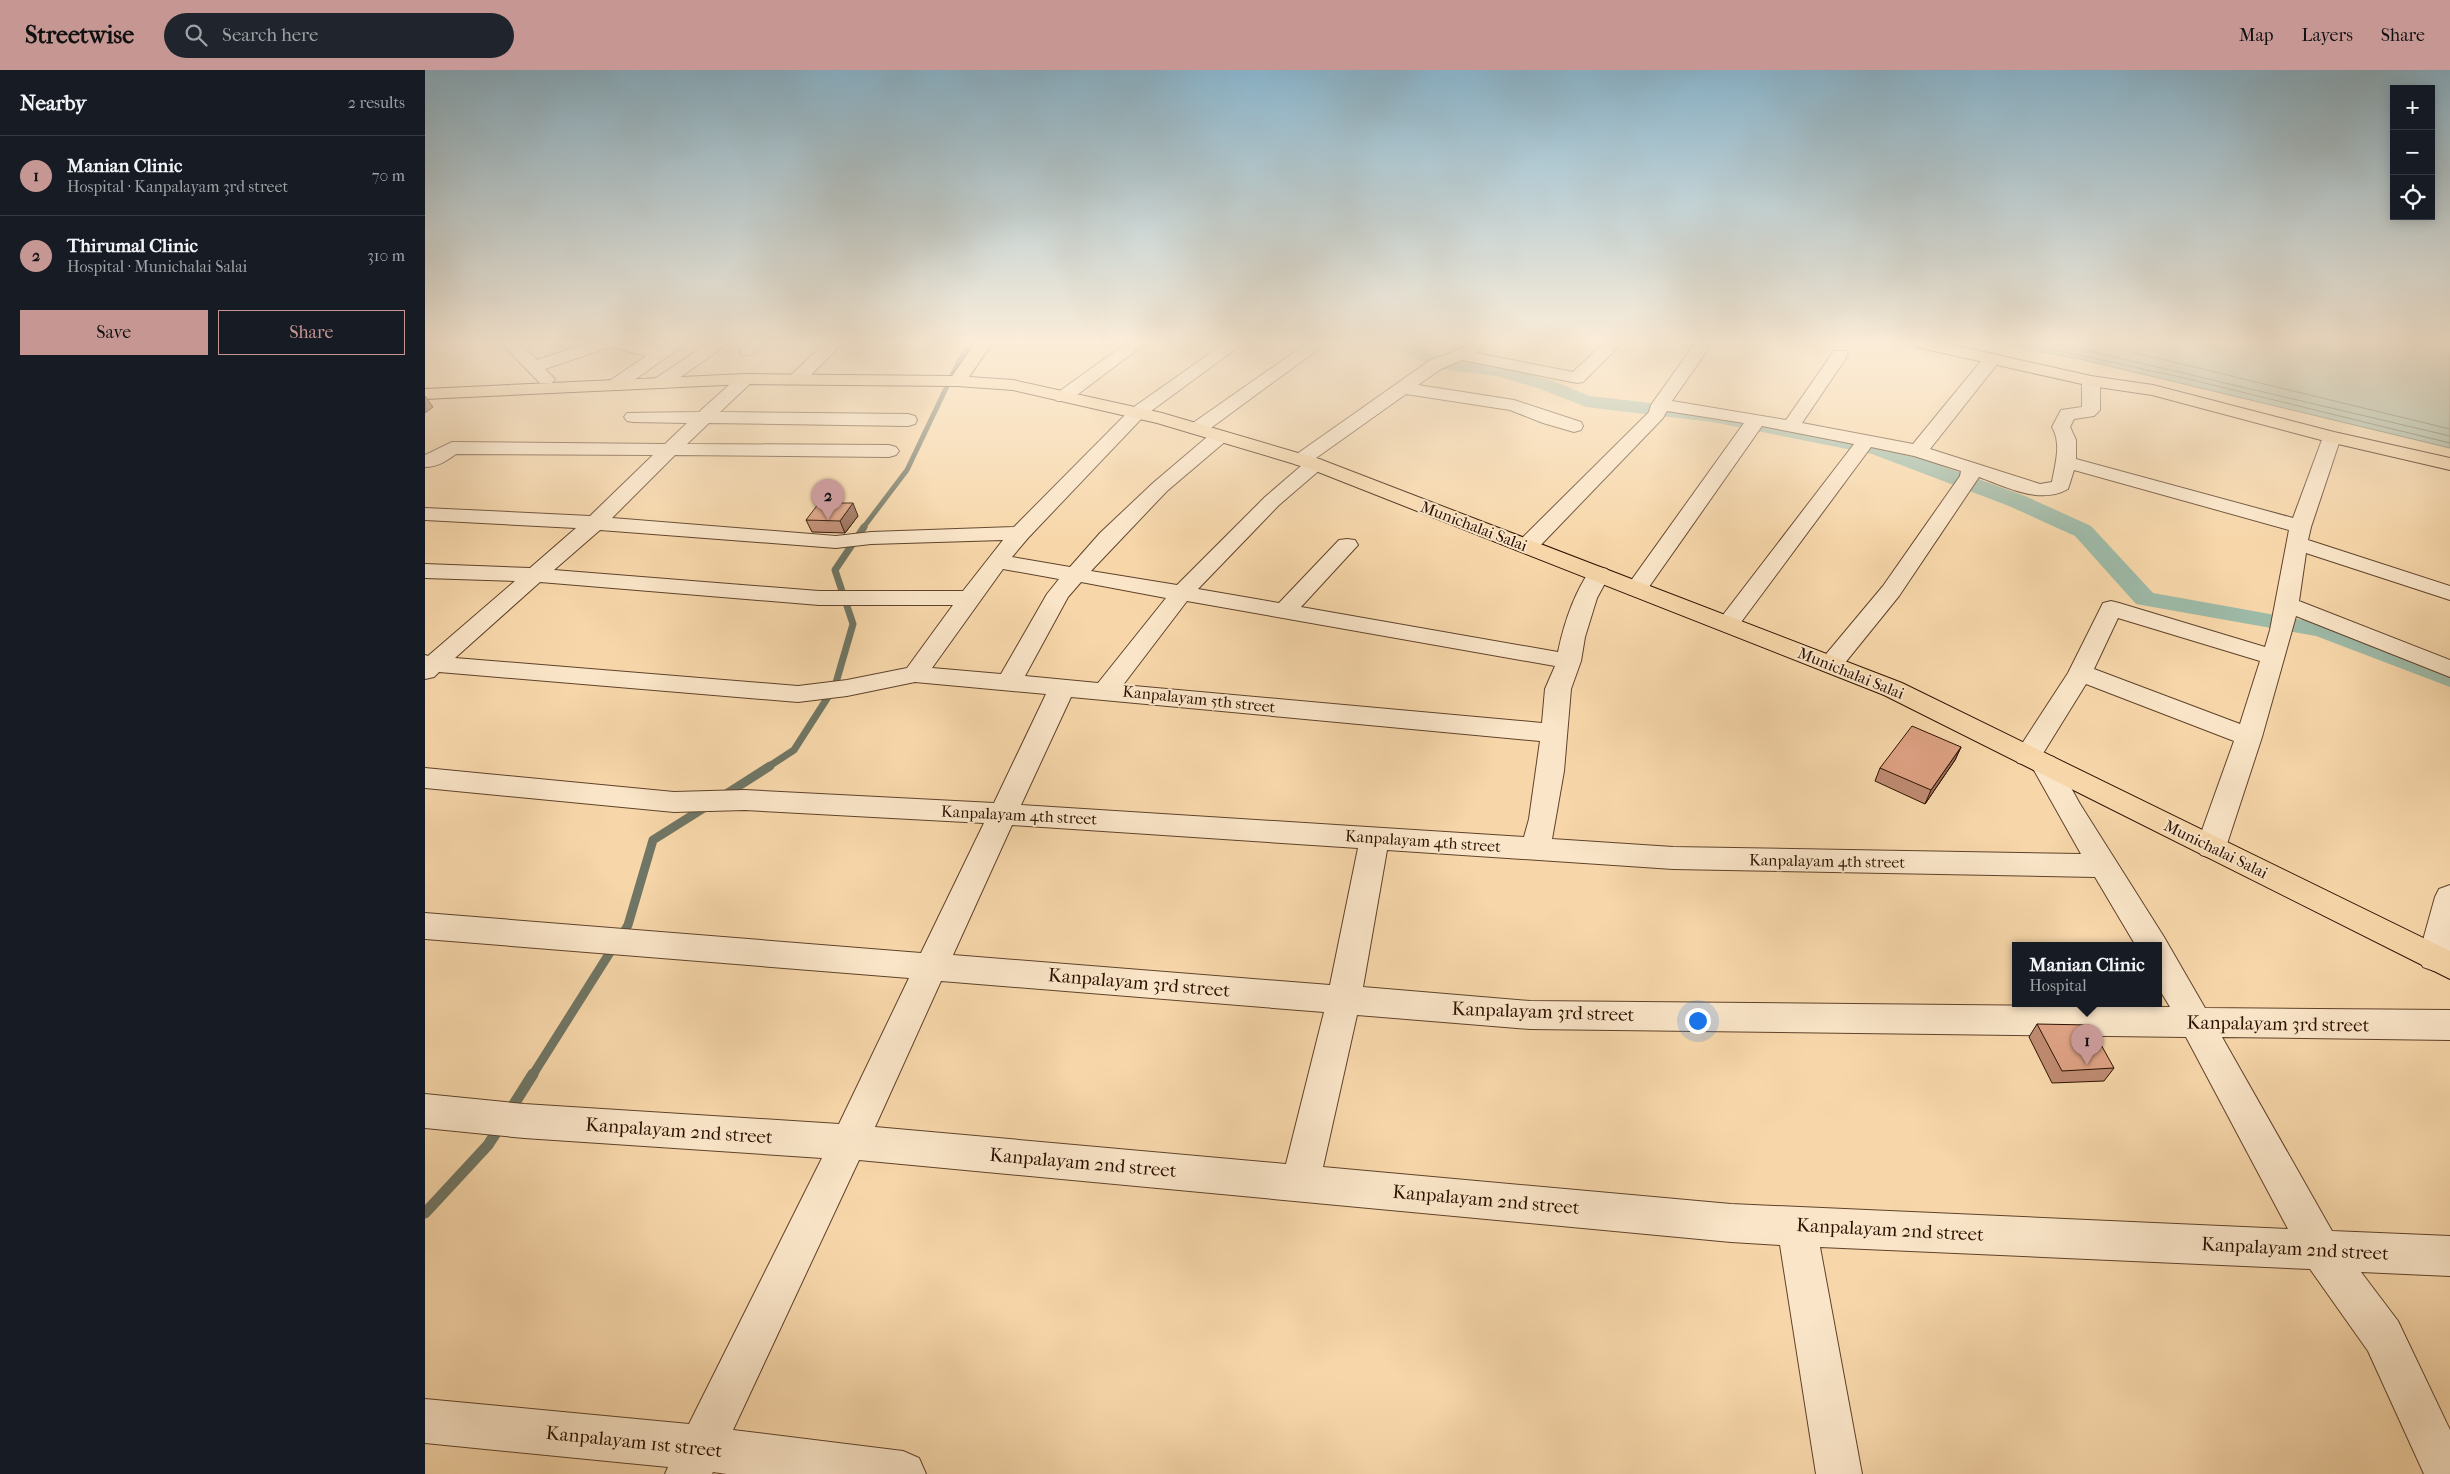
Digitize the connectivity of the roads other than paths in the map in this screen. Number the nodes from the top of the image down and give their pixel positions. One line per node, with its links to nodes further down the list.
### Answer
1 (715, 408): 15 (street)
2 (1113, 408): 13 (main road, Munichalai Salai)
3 (1145, 408): 13 (street)
4 (1227, 408): 20 (street)
5 (1377, 408): 29 (street)
6 (1520, 408): 18 (street)
7 (1803, 408): 19 (street)
8 (1953, 408): 26 (street)
9 (2091, 408): 30 (street)
10 (2220, 408): 22 (main road)
11 (2260, 408): 27 (main road)
12 (1658, 409): 17 (street); 38 (street)
13 (1137, 413): 20 (main road, Munichalai Salai); 35 (street)
14 (633, 417): 15 (street)
15 (703, 419): 16 (street); 24 (street)
16 (908, 420)
17 (1753, 424): 19 (street); 44 (street)
18 (1573, 426)
19 (1790, 426): 23 (street)
20 (1197, 429): 21 (main road, Munichalai Salai)
21 (1221, 436): 29 (main road, Munichalai Salai); 43 (street)
22 (2332, 437): 31 (main road); 36 (street)
23 (1862, 446): 26 (street); 50 (street)
24 (669, 450): 25 (street); 28 (street); 34 (street)
25 (889, 451)
26 (1918, 451): 32 (street)
27 (2450, 454)
28 (425, 461)
29 (1308, 462): 38 (main road, Munichalai Salai); 45 (street)
30 (2066, 462): 32 (street); 36 (street)
31 (2450, 464)
32 (1968, 477): 53 (street)
33 (425, 514): 34 (street)
34 (595, 523): 35 (street); 42 (street)
35 (1020, 533): 39 (street)
36 (2298, 535): 46 (street); 49 (street)
37 (1347, 545): 48 (street)
38 (1527, 546): 41 (main road, Munichalai Salai)
39 (997, 561): 43 (street); 47 (street)
40 (425, 572): 42 (street)
41 (1599, 574): 44 (main road, Munichalai Salai); 52 (street)
42 (534, 575): 47 (street); 54 (street)
43 (1075, 575): 45 (street); 58 (street)
44 (1636, 589): 50 (main road, Munichalai Salai)
45 (1182, 593): 48 (street); 60 (street)
46 (2450, 593)
47 (969, 598): 57 (street)
48 (1285, 611): 52 (street)
49 (2285, 617): 51 (street); 55 (street)
50 (1728, 624): 53 (main road, Munichalai Salai)
51 (2273, 657): 56 (street); 62 (street)
52 (1569, 661): 61 (street)
53 (1831, 664): 63 (main road, Munichalai Salai)
54 (428, 666): 57 (street, Kanpalayam 5th street)
55 (2450, 669)
56 (2080, 673): 62 (street); 63 (street)
57 (915, 674): 58 (street, Kanpalayam 5th street)
58 (1009, 683): 59 (street, Kanpalayam 5th street)
59 (1062, 688): 60 (street, Kanpalayam 5th street); 65 (street)
60 (1106, 690): 61 (street, Kanpalayam 5th street)
61 (1553, 733): 68 (street)
62 (2249, 737): 67 (street)
63 (2036, 760): 67 (main road, Munichalai Salai); 69 (street)
64 (425, 778): 65 (street, Kanpalayam 4th street)
65 (1004, 814): 66 (street, Kanpalayam 4th street); 75 (street)
66 (1375, 838): 68 (street, Kanpalayam 4th street); 76 (street)
67 (2211, 847): 73 (main road, Munichalai Salai)
68 (1535, 849): 69 (street, Kanpalayam 4th street)
69 (2102, 866): 72 (street)
70 (2450, 896): 73 (street)
71 (425, 926): 75 (street, Kanpalayam 3rd street)
72 (2150, 942)
73 (2442, 962)
74 (2162, 963): 77 (street)
75 (932, 966): 76 (street, Kanpalayam 3rd street); 80 (street)
76 (1343, 1000): 77 (street, Kanpalayam 3rd street); 81 (street)
77 (2196, 1023): 78 (street, Kanpalayam 3rd street); 83 (street)
78 (2450, 1025)
79 (425, 1111): 80 (street, Kanpalayam 2nd street)
80 (849, 1142): 81 (street, Kanpalayam 2nd street); 86 (street)
81 (1300, 1183): 82 (street, Kanpalayam 2nd street)
82 (1797, 1226): 83 (street, Kanpalayam 2nd street); 88 (street)
83 (2320, 1250): 84 (street, Kanpalayam 2nd street); 89 (street)
84 (2450, 1256)
85 (425, 1422): 86 (street, Kanpalayam 1st street)
86 (694, 1461): 87 (street, Kanpalayam 1st street)
87 (903, 1474)
88 (1839, 1474)
89 (2449, 1474)

